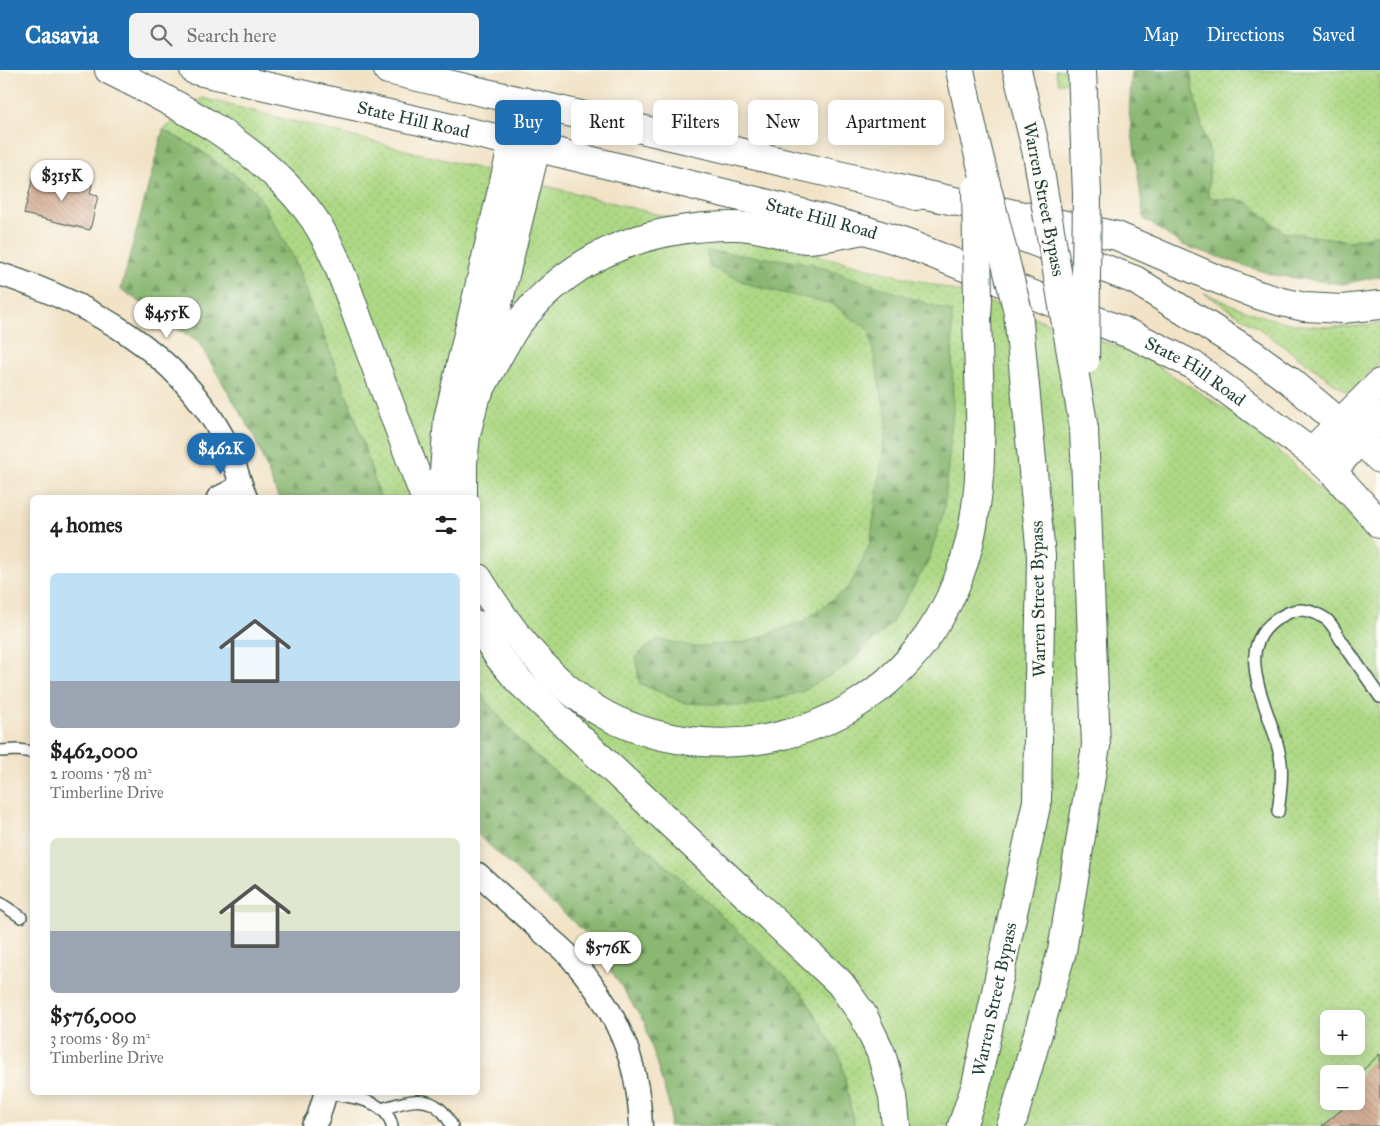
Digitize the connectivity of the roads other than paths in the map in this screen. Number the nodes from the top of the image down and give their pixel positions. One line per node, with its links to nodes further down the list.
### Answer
1 (110, 70): 26 (main road)
2 (194, 70): 9 (main road, State Hill Road)
3 (388, 70): 7 (main road)
4 (960, 70): 10 (main road, Warren Street Bypass)
5 (1017, 70): 19 (main road, Warren Street Bypass, bridge)
6 (1082, 70): 19 (main road, bridge)
7 (517, 100)
8 (561, 110): 12 (main road)
9 (495, 138)
10 (976, 140): 30 (main road, bridge); 47 (main road, Warren Street Bypass, bridge)
11 (525, 145): 13 (main road, State Hill Road); 17 (main road); 27 (main road)
12 (894, 188): 15 (main road); 20 (main road)
13 (865, 230): 17 (main road); 21 (main road, State Hill Road)
14 (0, 274): 24 (street)
15 (1380, 306)
16 (1380, 383): 20 (main road)
17 (474, 401): 28 (main road)
18 (1380, 417): 20 (main road)
19 (1084, 429): 48 (main road, Warren Street Bypass)
20 (1350, 431): 21 (main road); 22 (main road); 23 (main road)
21 (1312, 452): 23 (main road, State Hill Road)
22 (1380, 459)
23 (1332, 471): 29 (main road, State Hill Road)
24 (244, 492): 25 (street)
25 (231, 495)
26 (424, 495)
27 (442, 495)
28 (463, 495)
29 (1380, 524)
30 (480, 582)
31 (480, 628): 46 (main road)
32 (1380, 696): 35 (lane)
33 (0, 751): 34 (lane)
34 (30, 752)
35 (1278, 812)
36 (480, 876): 45 (street)
37 (0, 903): 38 (lane)
38 (21, 917)
39 (325, 1095): 42 (street)
40 (337, 1095): 41 (lane)
41 (382, 1109): 43 (lane); 44 (lane)
42 (313, 1126)
43 (392, 1126)
44 (452, 1126)
45 (641, 1126)
46 (896, 1126)
47 (962, 1126)
48 (1012, 1126)

